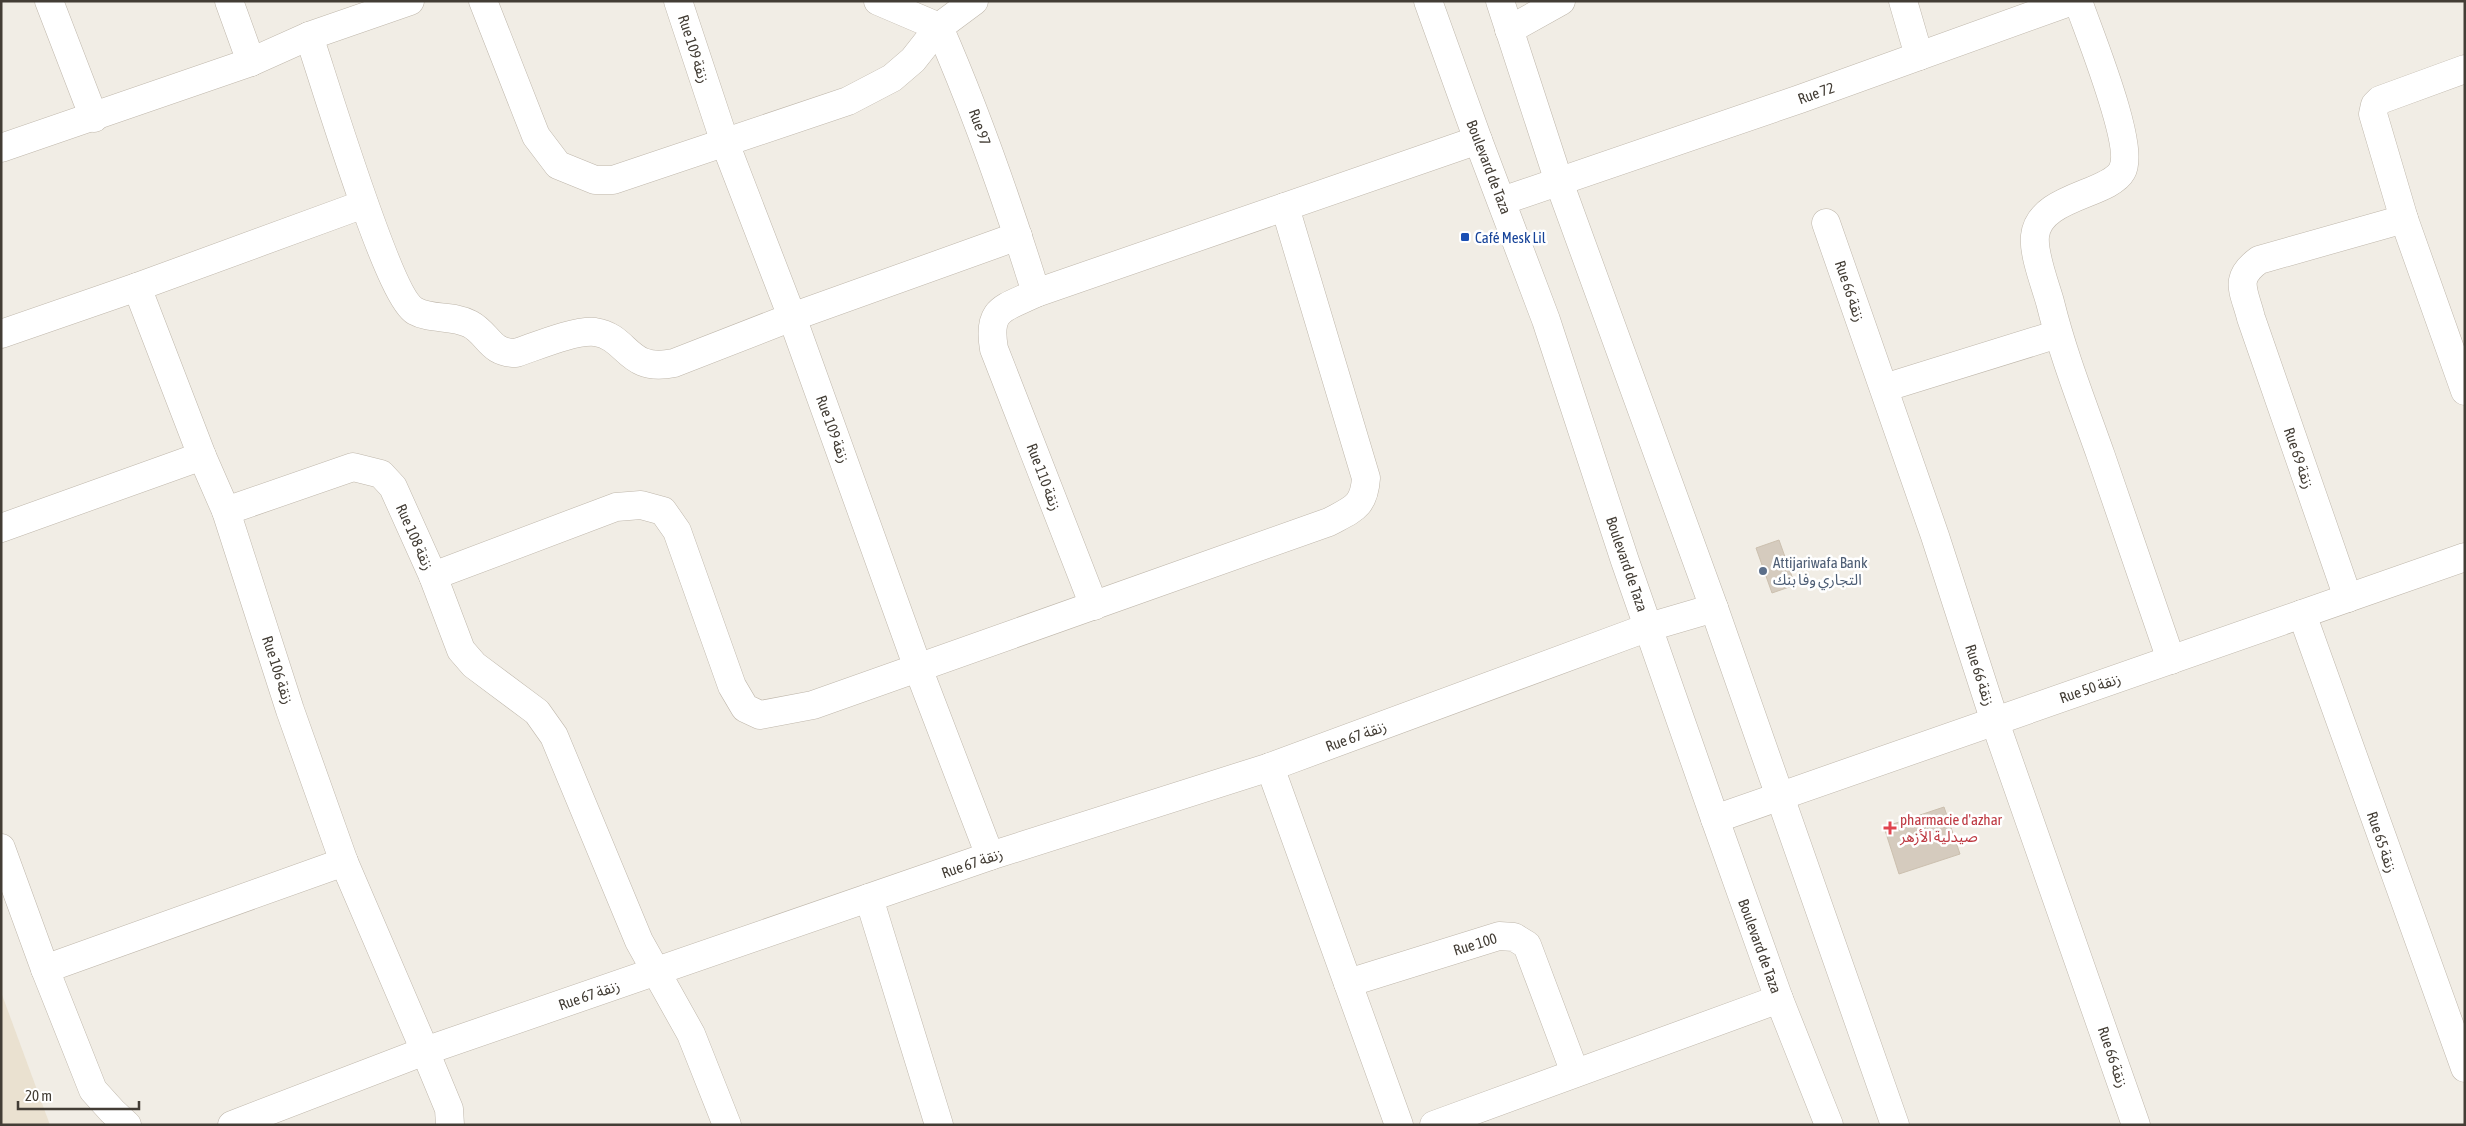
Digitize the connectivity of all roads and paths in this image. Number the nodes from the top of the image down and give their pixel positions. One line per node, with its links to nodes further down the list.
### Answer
1 (48, 1): 20 (street)
2 (229, 1): 18 (street)
3 (410, 1): 16 (street)
4 (483, 1): 22 (street)
5 (678, 1): 22 (street, Rue 109 زنقة)
6 (878, 1): 14 (street)
7 (974, 1): 14 (street)
8 (1428, 1): 21 (street, Boulevard de Taza)
9 (1500, 1): 15 (street)
10 (1561, 1): 15 (street)
11 (1903, 1): 17 (street)
12 (2072, 1): 17 (street, Rue 72)
13 (2078, 1): 35 (street)
14 (940, 27): 22 (street); 30 (street, Rue 97)
15 (1510, 30): 24 (street)
16 (309, 36): 18 (street); 26 (street)
17 (1919, 56): 24 (street, Rue 72)
18 (251, 62): 20 (street)
19 (2465, 68): 28 (street)
20 (94, 118): 23 (street)
21 (1478, 140): 25 (street, Boulevard de Taza); 27 (street, Rue 110 زنقة)
22 (725, 143): 33 (street, Rue 109 زنقة)
23 (1, 148)
24 (1559, 182): 25 (street, Rue 72); 45 (street)
25 (1502, 201): 47 (street, Boulevard de Taza)
26 (364, 204): 31 (street); 33 (street)
27 (1286, 207): 32 (street, Rue 110 زنقة); 44 (street)
28 (2404, 220): 37 (street); 43 (street, Rue 69 زنقة)
29 (1826, 223): 36 (street, Rue 66 زنقة)
30 (1018, 236): 32 (street, Rue 97); 33 (street)
31 (137, 287): 34 (street); 38 (street, Rue 106 زنقة)
32 (1036, 293): 44 (street, Rue 110 زنقة)
33 (792, 317): 49 (street, Rue 109 زنقة)
34 (1, 334)
35 (2058, 334): 36 (street); 48 (street)
36 (1884, 388): 50 (street, Rue 66 زنقة)
37 (2465, 391)
38 (202, 456): 39 (street, Rue 106 زنقة); 40 (street)
39 (226, 511): 42 (street, Rue 108 زنقة); 56 (street, Rue 106 زنقة)
40 (1, 528)
41 (2463, 562): 43 (street, Rue 50 زنقة)
42 (432, 576): 49 (street); 59 (street, Rue 108 زنقة)
43 (2348, 598): 46 (street, Rue 50 زنقة)
44 (1094, 606): 49 (street)
45 (1714, 608): 47 (street, Rue 67 زنقة); 52 (street)
46 (2302, 614): 48 (street, Rue 50 زنقة); 63 (street, Rue 65 زنقة)
47 (1649, 627): 51 (street, Rue 67 زنقة); 53 (street, Boulevard de Taza)
48 (2171, 660): 50 (street, Rue 50 زنقة)
49 (918, 668): 55 (street, Rue 109 زنقة)
50 (1995, 722): 52 (street, Rue 50 زنقة); 74 (street, Rue 66 زنقة)
51 (1270, 767): 55 (street, Rue 67 زنقة); 60 (street)
52 (1779, 797): 53 (street, Rue 50 زنقة); 73 (street)
53 (1715, 819): 61 (street, Boulevard de Taza)
54 (1, 848): 58 (street)
55 (990, 856): 57 (street, Rue 67 زنقة)
56 (344, 862): 58 (street); 62 (street, Rue 106 زنقة)
57 (869, 898): 59 (street, Rue 67 زنقة); 69 (street)
58 (45, 969): 65 (street)
59 (656, 973): 62 (street, Rue 67 زنقة); 68 (street)
60 (1348, 984): 64 (street, Rue 100); 70 (street)
61 (1779, 999): 64 (street); 72 (street, Boulevard de Taza)
62 (425, 1051): 66 (street, Rue 67 زنقة); 67 (street, Rue 106 زنقة)
63 (2465, 1068)
64 (1575, 1073): 71 (street)
65 (128, 1125)
66 (232, 1125)
67 (450, 1125)
68 (727, 1125)
69 (939, 1125)
70 (1399, 1125)
71 (1434, 1125)
72 (1830, 1125)
73 (1895, 1125)
74 (2136, 1125)

